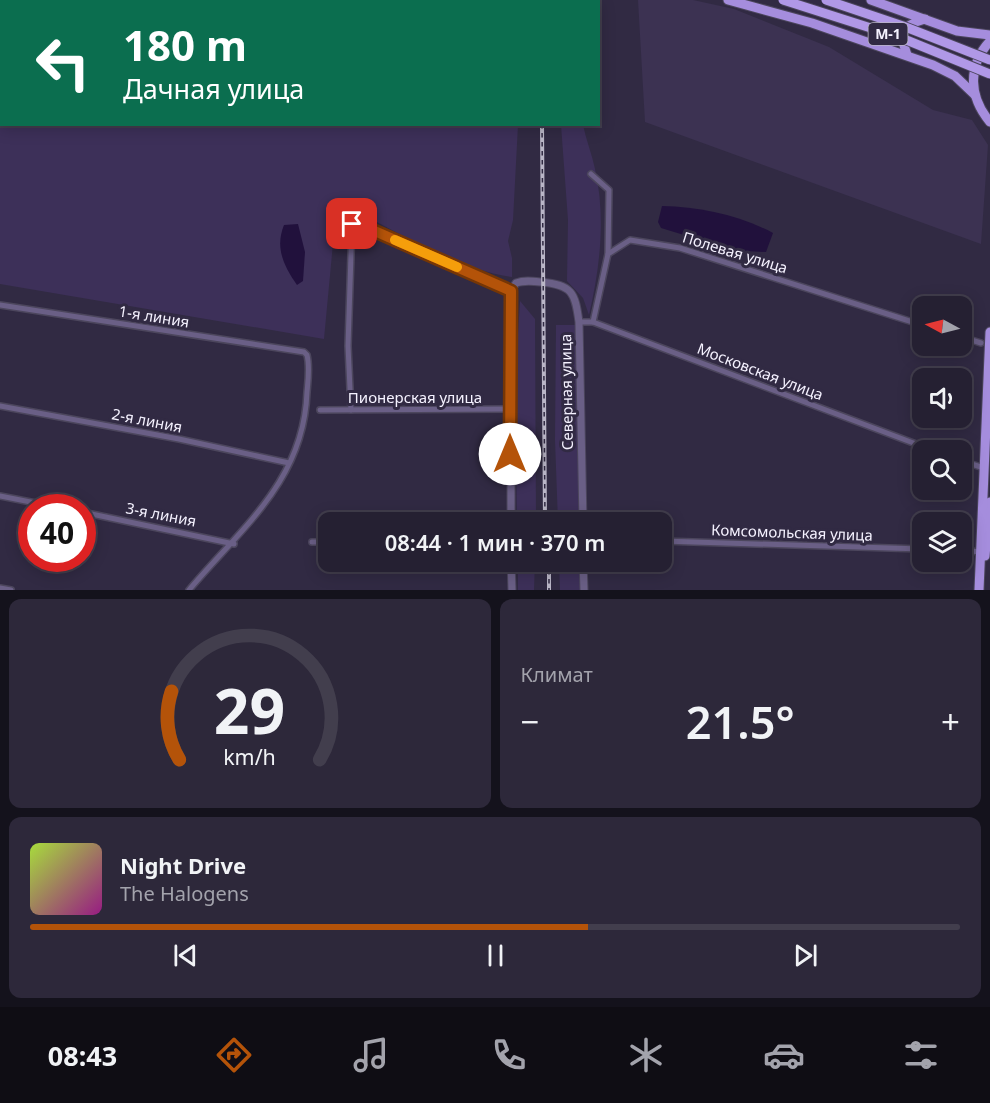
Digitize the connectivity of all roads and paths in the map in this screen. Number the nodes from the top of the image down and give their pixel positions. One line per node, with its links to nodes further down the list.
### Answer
1 (783, 0): 12 (highway, М-1, bridge)
2 (826, 0): 11 (highway, М-1, bridge)
3 (830, 0): 7 (main road)
4 (871, 0): 6 (main road)
5 (730, 1): 7 (main road)
6 (925, 19): 8 (main road); 10 (main road)
7 (812, 23): 10 (main road)
8 (990, 35)
9 (990, 41): 13 (main road)
10 (907, 55): 13 (main road)
11 (990, 60)
12 (990, 74)
13 (975, 95): 14 (main road)
14 (990, 122)
15 (591, 174): 16 (street)
16 (608, 254): 20 (street); 21 (street, Полевая улица)
17 (511, 291): 19 (street, Северная улица); 26 (street); 28 (street)
18 (0, 306): 30 (street, 1-я линия)
19 (579, 322): 20 (street, Московская улица); 37 (street, Северная улица)
20 (592, 322): 29 (street, Московская улица)
21 (912, 322)
22 (990, 332): 32 (main road)
23 (972, 341): 24 (street)
24 (981, 344)
25 (0, 406): 30 (street, 2-я линия)
26 (510, 409): 28 (street, Пионерская улица); 36 (street)
27 (320, 410): 28 (street, Пионерская улица)
28 (351, 410)
29 (912, 442)
30 (289, 463): 42 (street)
31 (972, 464): 32 (street)
32 (984, 468): 45 (main road)
33 (0, 496): 34 (street)
34 (18, 500)
35 (990, 502): 53 (main road)
36 (511, 512)
37 (583, 512)
38 (96, 515): 42 (street, 3-я линия)
39 (672, 541): 43 (street, Комсомольская улица)
40 (312, 542): 41 (street)
41 (318, 542)
42 (234, 544): 50 (street)
43 (912, 549)
44 (972, 551): 45 (street)
45 (980, 552): 53 (main road)
46 (511, 572): 51 (street)
47 (584, 572): 52 (street)
48 (0, 588): 49 (street)
49 (11, 590)
50 (189, 590)
51 (512, 590)
52 (584, 590)
53 (980, 590)

